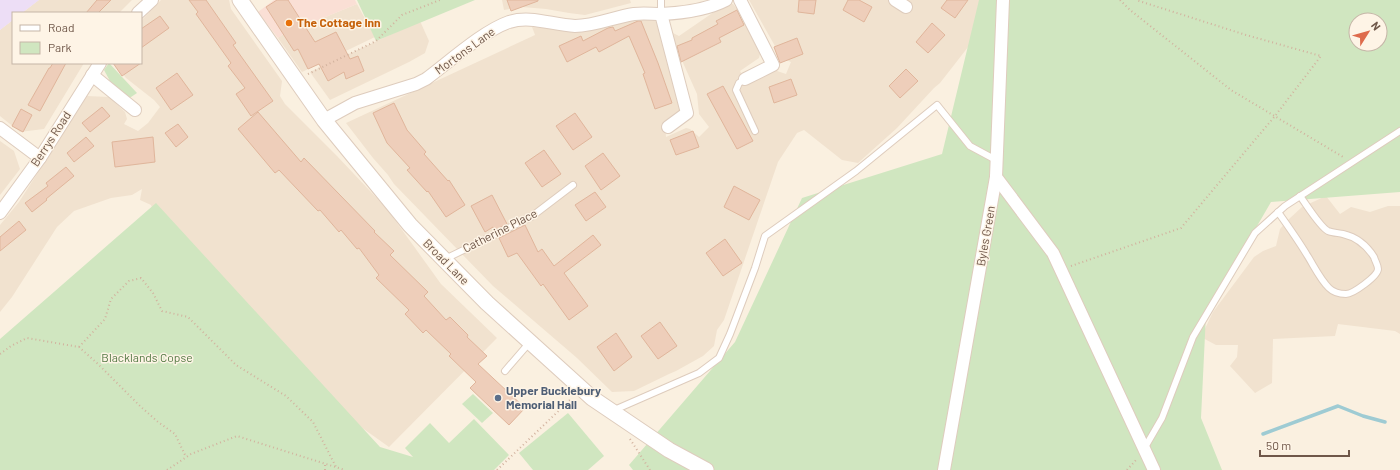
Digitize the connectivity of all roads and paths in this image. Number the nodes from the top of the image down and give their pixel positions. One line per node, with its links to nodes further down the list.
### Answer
1 (152, 0): 12 (street)
2 (240, 0): 17 (street, Broad Lane)
3 (440, 0): 17 (path)
4 (661, 0): 13 (lane)
5 (726, 0): 13 (street, Mortons Lane)
6 (740, 0): 16 (street)
7 (895, 0): 11 (street)
8 (1003, 0): 26 (street, Byles Green)
9 (1120, 0): 19 (path)
10 (1136, 0): 19 (path)
11 (906, 7)
12 (139, 12)
13 (661, 14): 20 (street, Mortons Lane); 21 (street)
14 (99, 64): 15 (street, Berrys Road)
15 (92, 75): 18 (street); 25 (street, Berrys Road)
16 (745, 79): 23 (lane)
17 (296, 80): 20 (street, Broad Lane)
18 (135, 110)
19 (1275, 116): 27 (path); 34 (path)
20 (324, 120): 33 (street, Broad Lane)
21 (668, 127)
22 (0, 128): 25 (street)
23 (755, 131)
24 (1400, 132): 27 (lane)
25 (40, 158): 32 (street, Berrys Road)
26 (996, 160): 28 (street, Byles Green); 40 (lane)
27 (1351, 162): 30 (lane)
28 (996, 177): 34 (street); 52 (street, Byles Green)
29 (573, 185): 33 (lane, Catherine Place)
30 (1300, 196): 31 (lane); 31 (lane)
31 (1278, 212): 42 (lane)
32 (0, 213)
33 (444, 259): 35 (street, Broad Lane)
34 (1060, 270): 42 (street)
35 (530, 342): 38 (lane); 39 (street, Broad Lane)
36 (79, 347): 37 (path); 43 (path); 45 (path)
37 (0, 354)
38 (505, 371)
39 (581, 388): 40 (street, Broad Lane); 49 (path)
40 (610, 411): 51 (street, Broad Lane)
41 (628, 436): 50 (path)
42 (1144, 449): 53 (street)
43 (186, 457): 44 (path); 46 (path)
44 (325, 464): 45 (path); 47 (path)
45 (336, 467): 48 (path)
46 (167, 470)
47 (325, 470)
48 (345, 470)
49 (497, 470)
50 (650, 470)
51 (706, 470)
52 (944, 470)
53 (1154, 470)

